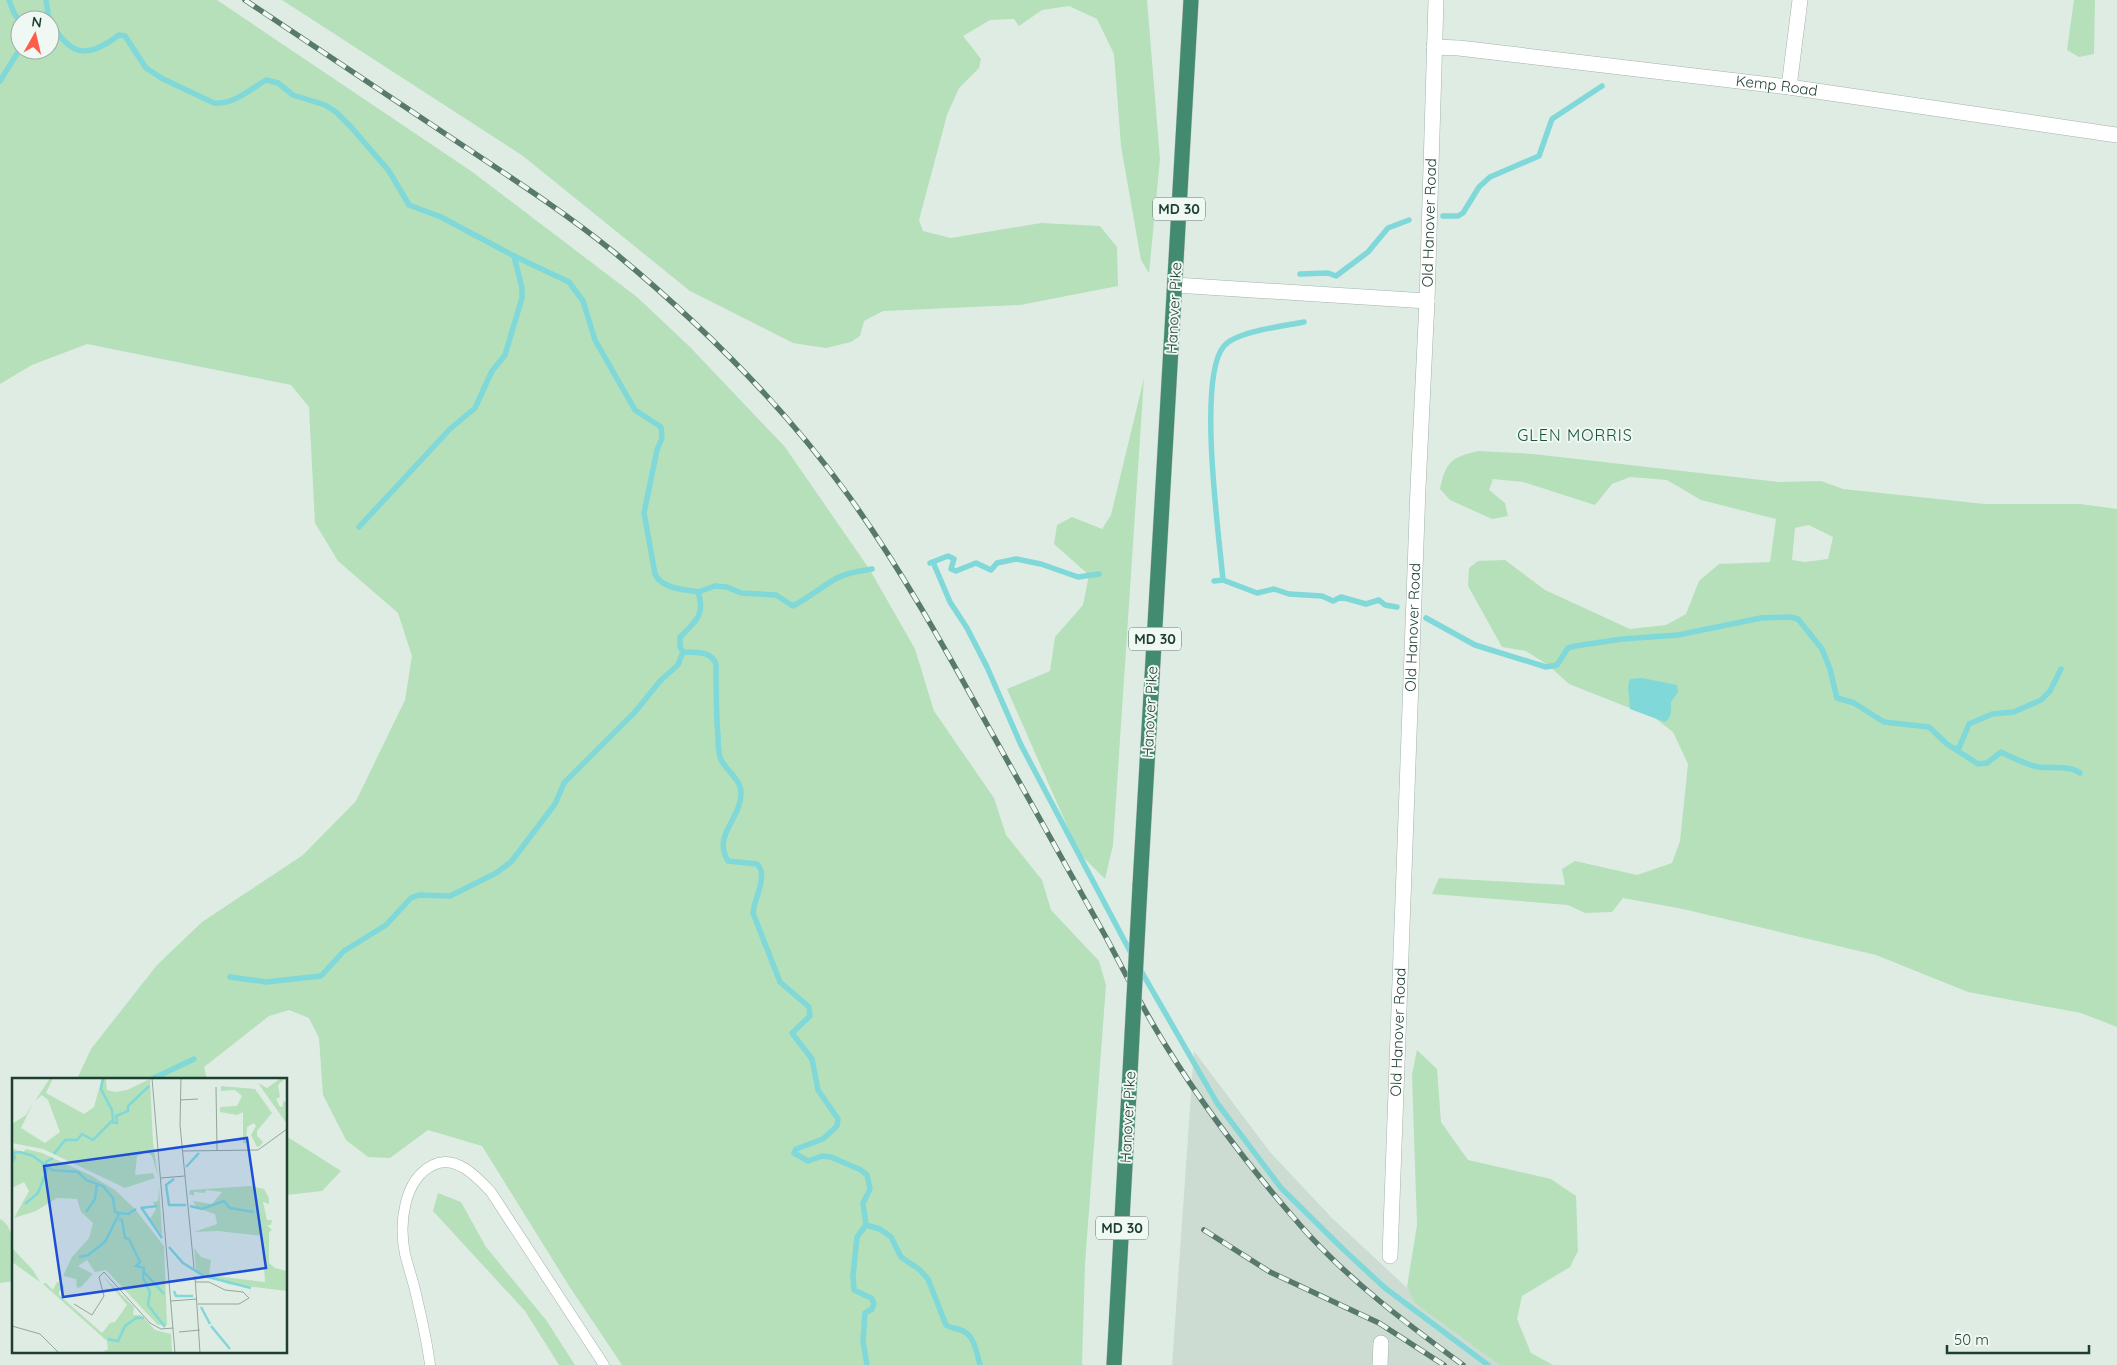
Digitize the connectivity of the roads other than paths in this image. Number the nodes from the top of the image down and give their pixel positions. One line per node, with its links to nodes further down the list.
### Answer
1 (1191, 0): 7 (highway, Hanover Pike / MD 30)
2 (1436, 0): 4 (street, Old Hanover Road)
3 (1800, 0): 5 (street)
4 (1434, 47): 5 (street, Kemp Road); 8 (street, Old Hanover Road)
5 (1788, 87): 6 (street, Kemp Road)
6 (2117, 135)
7 (1175, 285): 8 (street); 13 (highway, Hanover Pike / MD 30, bridge)
8 (1427, 301): 9 (street, Old Hanover Road)
9 (1390, 1256)
10 (1381, 1343): 14 (street)
11 (430, 1365): 12 (lane)
12 (604, 1365)
13 (1114, 1365)
14 (1380, 1365)

